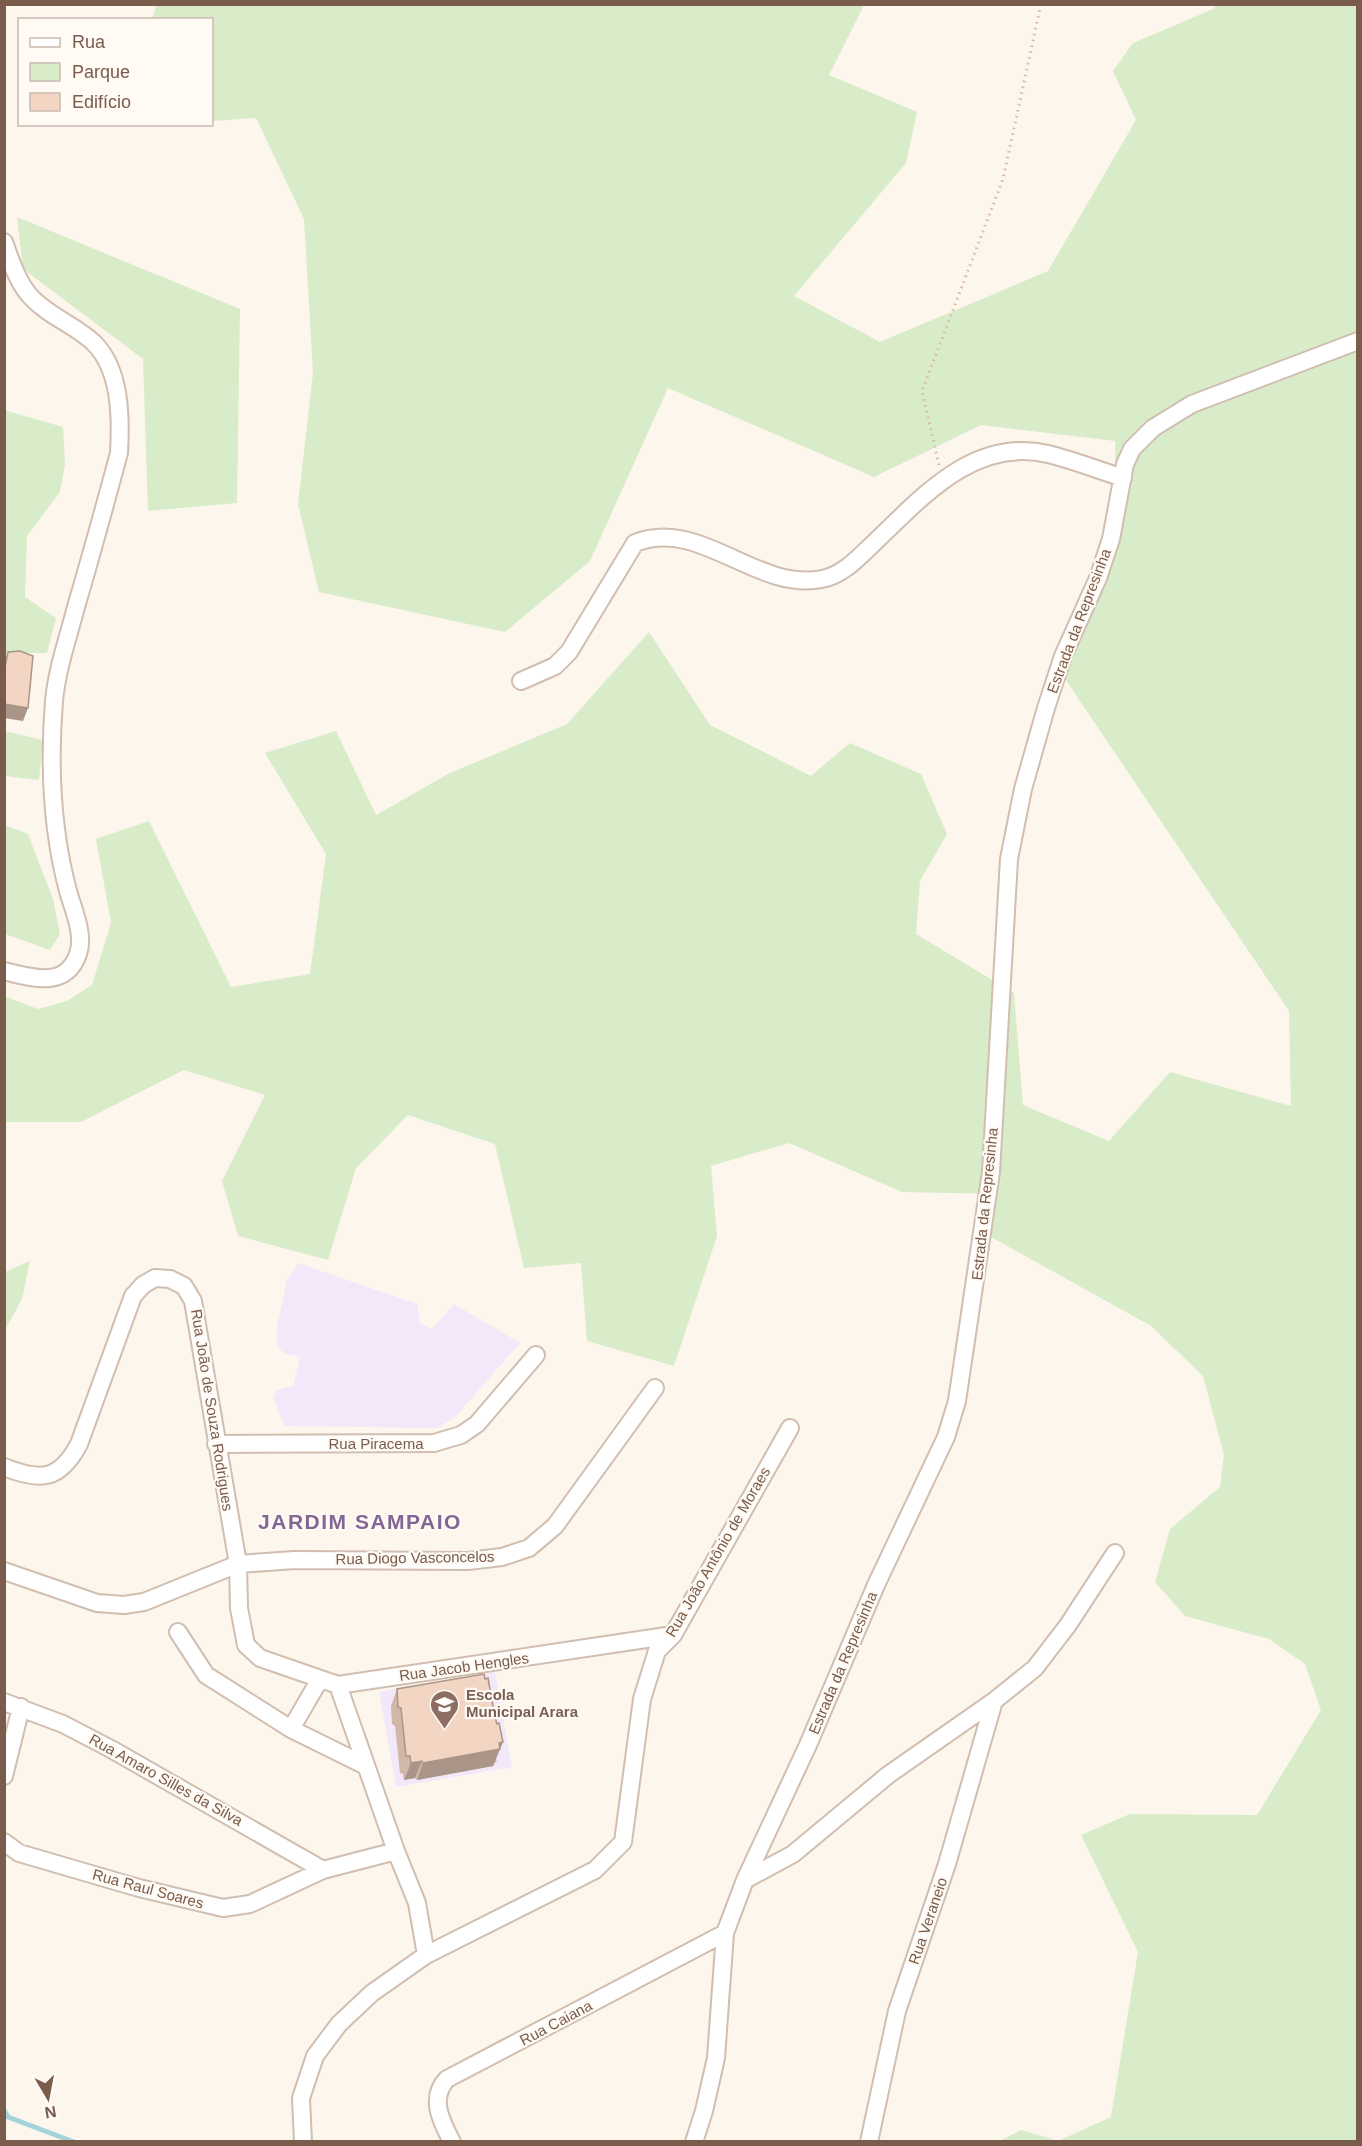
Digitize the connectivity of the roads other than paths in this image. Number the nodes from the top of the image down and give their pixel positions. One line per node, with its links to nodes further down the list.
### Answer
1 (4, 242): 5 (street)
2 (1358, 341): 3 (street, Estrada da Represinha)
3 (1123, 478): 4 (street); 28 (street, Estrada da Represinha)
4 (521, 681)
5 (4, 971)
6 (536, 1355): 9 (street, Rua Piracema)
7 (656, 1388): 12 (street, Rua Diogo Vasconcelos)
8 (790, 1428): 15 (street, Rua João Antônio de Moraes)
9 (216, 1444): 10 (street, Rua João de Souza Rodrigues); 12 (street, Rua João de Souza Rodrigues)
10 (4, 1467)
11 (1114, 1553): 19 (street)
12 (238, 1564): 13 (street, Rua Diogo Vasconcelos); 16 (street, Rua João de Souza Rodrigues)
13 (4, 1570)
14 (178, 1632): 22 (street)
15 (673, 1635): 18 (street, Rua Jacob Hengles); 30 (street, Rua João Antônio de Moraes)
16 (260, 1658): 17 (street, Rua Jacob Hengles)
17 (320, 1679): 18 (street, Rua Jacob Hengles); 22 (street)
18 (338, 1685): 23 (street)
19 (994, 1701): 28 (street); 34 (street, Rua Veraneio)
20 (4, 1702): 21 (street, Rua Amaro Silles da Silva)
21 (21, 1707): 24 (street); 27 (street, Rua Amaro Silles da Silva)
22 (291, 1729): 23 (street)
23 (366, 1766): 26 (street)
24 (4, 1776)
25 (4, 1842): 27 (street, Rua Raul Soares)
26 (396, 1851): 27 (street, Rua Raul Soares); 30 (street)
27 (323, 1870)
28 (746, 1880): 29 (street, Estrada da Represinha)
29 (725, 1934): 32 (street, Rua Caiana); 33 (street, Estrada da Represinha)
30 (426, 1955): 31 (street, Rua João Antônio de Moraes)
31 (303, 2142)
32 (452, 2142)
33 (694, 2142)
34 (868, 2142)

